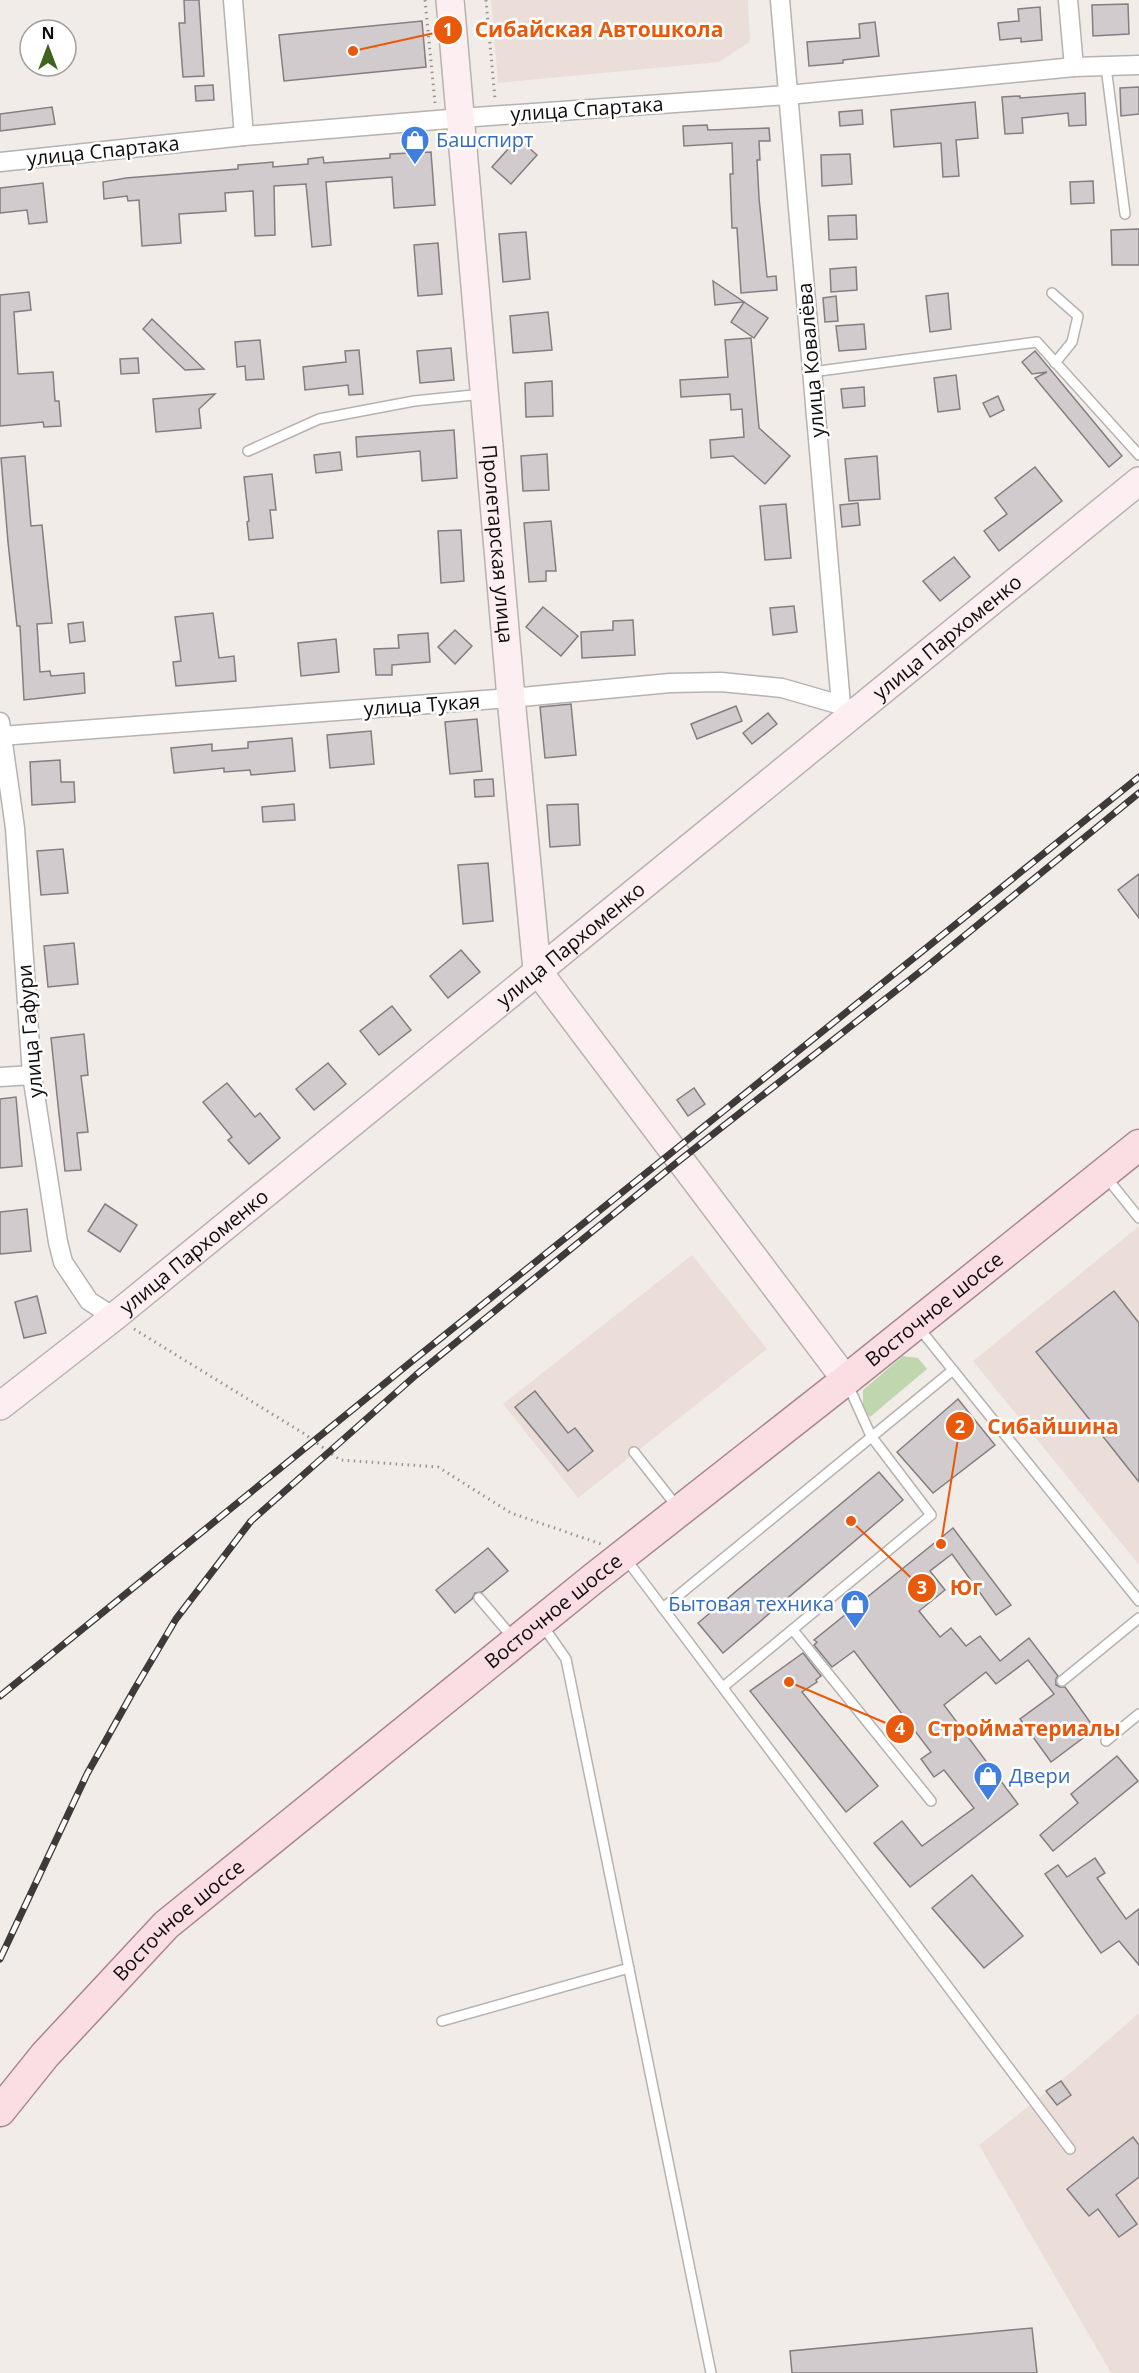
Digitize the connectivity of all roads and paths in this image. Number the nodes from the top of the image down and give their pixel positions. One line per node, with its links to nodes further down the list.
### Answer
1 (233, 0): 13 (street)
2 (425, 0): 12 (path)
3 (450, 0): 12 (main road, Пролетарская улица)
4 (486, 0): 11 (path)
5 (780, 0): 10 (street, улица Ковалёва)
6 (1068, 0): 8 (street)
7 (1139, 64): 9 (street, улица Спартака)
8 (1074, 67): 9 (street, улица Спартака); 10 (street, улица Спартака)
9 (1106, 67): 15 (lane)
10 (789, 95): 11 (street, улица Спартака); 18 (street, улица Ковалёва)
11 (496, 115): 12 (street, улица Спартака)
12 (448, 119): 13 (street, улица Спартака); 19 (main road, Пролетарская улица)
13 (244, 136): 14 (street, улица Спартака)
14 (0, 162)
15 (1125, 214)
16 (1052, 293): 17 (lane)
17 (1055, 363): 18 (lane); 21 (lane)
18 (812, 372): 24 (street, улица Ковалёва)
19 (485, 394): 20 (lane); 23 (main road, Пролетарская улица)
20 (248, 451)
21 (1139, 455)
22 (1139, 481): 24 (main road, улица Пархоменко)
23 (511, 698): 24 (street, улица Тукая); 26 (street, улица Тукая); 27 (main road, Пролетарская улица)
24 (845, 711): 27 (main road, улица Пархоменко)
25 (0, 722): 26 (street, улица Гафури)
26 (0, 736): 28 (street, улица Гафури)
27 (537, 970): 33 (main road, улица Пархоменко); 36 (main road)
28 (32, 1075): 29 (street); 33 (street, улица Гафури)
29 (0, 1077)
30 (1139, 1145): 31 (main road, Восточное шоссе)
31 (1103, 1173): 32 (lane); 34 (main road, Восточное шоссе)
32 (1139, 1218)
33 (114, 1317): 37 (main road, улица Пархоменко); 41 (path)
34 (916, 1323): 35 (lane); 36 (main road, Восточное шоссе)
35 (954, 1370): 38 (lane); 43 (lane)
36 (846, 1380): 38 (lane); 40 (main road, Восточное шоссе)
37 (2, 1403)
38 (871, 1436): 44 (lane); 47 (lane)
39 (634, 1452): 40 (lane)
40 (680, 1510): 41 (main road, Восточное шоссе)
41 (623, 1554): 44 (lane); 46 (main road, Восточное шоссе)
42 (479, 1598): 48 (lane)
43 (1139, 1601)
44 (663, 1608): 50 (lane)
45 (1139, 1618): 49 (lane)
46 (539, 1622): 48 (main road, Восточное шоссе); 54 (lane)
47 (793, 1630): 50 (lane); 53 (lane)
48 (515, 1641): 56 (main road, Восточное шоссе)
49 (1062, 1681)
50 (723, 1687): 57 (lane)
51 (1139, 1714): 52 (lane)
52 (1106, 1741)
53 (931, 1801)
54 (629, 1968): 55 (lane); 58 (lane)
55 (442, 2021)
56 (0, 2110)
57 (1070, 2149)
58 (711, 2373)

